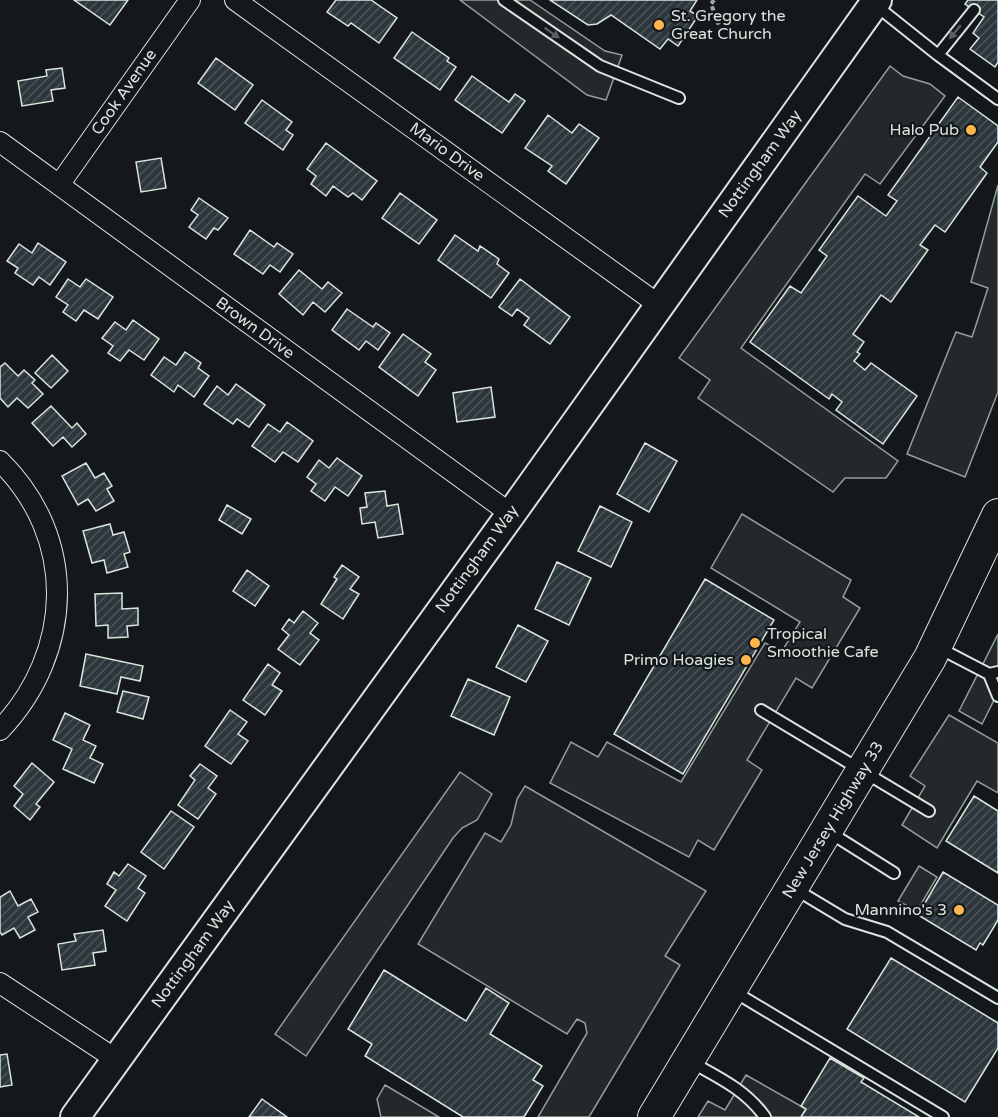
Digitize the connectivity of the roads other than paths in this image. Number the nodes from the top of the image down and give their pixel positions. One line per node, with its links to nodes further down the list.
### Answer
1 (190, 0): 10 (street, Cook Avenue)
2 (235, 0): 11 (street, Mario Drive)
3 (504, 0): 7 (lane, one-way to 7)
4 (875, 2): 6 (lane); 11 (street, Nottingham Way)
5 (974, 10): 6 (lane, one-way to 6)
6 (938, 55): 8 (lane)
7 (679, 98)
8 (998, 99)
9 (0, 142): 10 (street, Brown Drive)
10 (59, 185): 13 (street, Brown Drive)
11 (659, 305): 13 (street, Nottingham Way)
12 (0, 461): 19 (street)
13 (511, 514): 28 (street, Nottingham Way)
14 (998, 515): 15 (main road, New Jersey Highway 33)
15 (936, 646): 16 (lane); 20 (main road, New Jersey Highway 33)
16 (994, 673): 17 (lane)
17 (998, 696)
18 (761, 710): 20 (lane)
19 (0, 730)
20 (862, 770): 21 (lane); 22 (main road, New Jersey Highway 33)
21 (930, 811)
22 (826, 830): 23 (lane); 24 (main road, New Jersey Highway 33)
23 (894, 873)
24 (792, 887): 26 (main road, New Jersey Highway 33); 27 (lane)
25 (0, 983): 28 (street)
26 (730, 989): 29 (main road, New Jersey Highway 33); 33 (lane)
27 (998, 998)
28 (117, 1060): 30 (street, Nottingham Way)
29 (688, 1060): 31 (main road, New Jersey Highway 33); 32 (lane)
30 (75, 1117)
31 (654, 1117)
32 (765, 1117)
33 (943, 1117)

